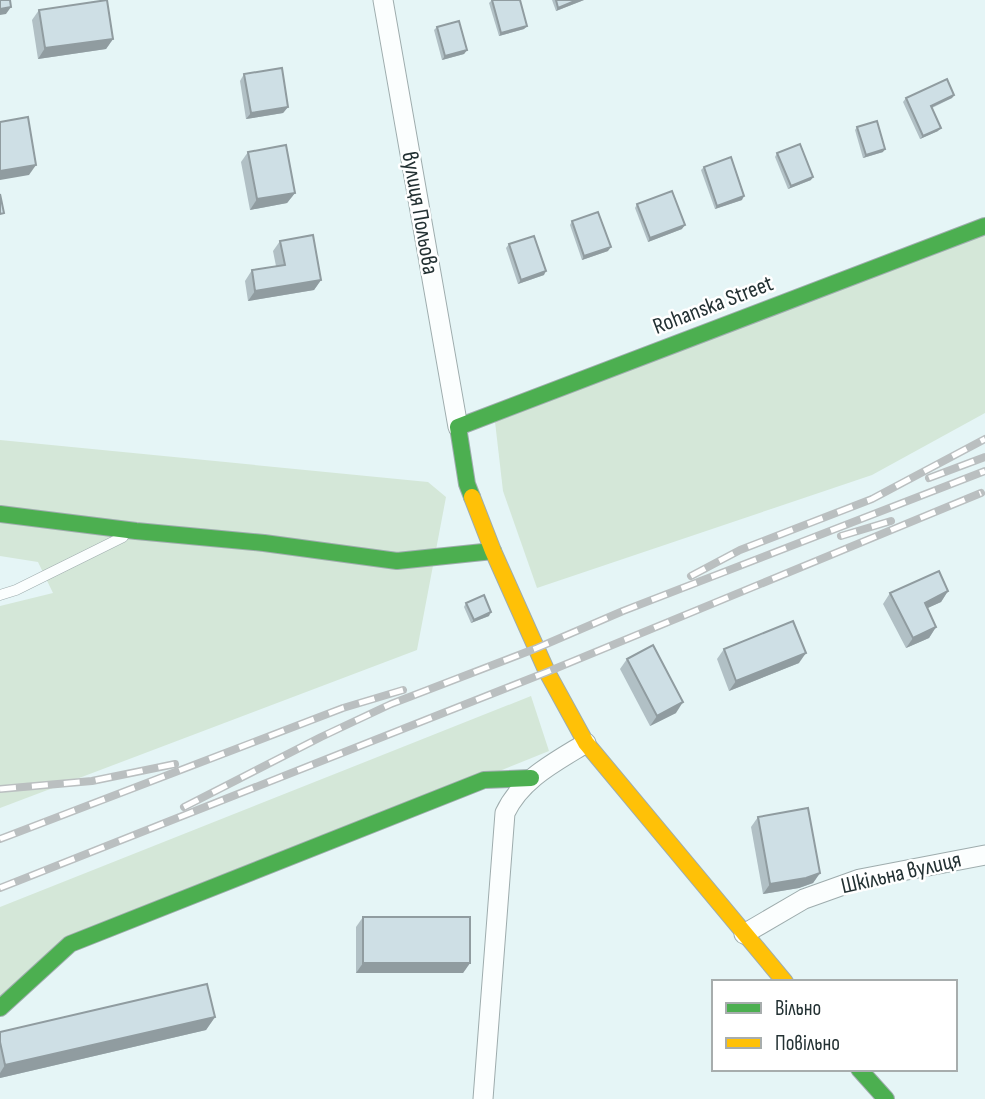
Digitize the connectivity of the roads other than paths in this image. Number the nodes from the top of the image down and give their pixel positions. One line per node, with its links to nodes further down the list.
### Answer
1 (385, 1): 3 (street, вулиця Польова)
2 (985, 226): 3 (street, Rohanska Street)
3 (458, 427): 6 (street)
4 (0, 513): 5 (street)
5 (136, 531): 6 (street); 7 (lane)
6 (493, 551): 8 (street)
7 (0, 595)
8 (586, 743): 9 (street); 11 (street)
9 (531, 778): 13 (street); 15 (street)
10 (985, 855): 11 (street, Шкільна вулиця)
11 (744, 934): 12 (street)
12 (783, 980)
13 (0, 1008)
14 (861, 1071): 16 (street)
15 (483, 1099)
16 (886, 1099)

